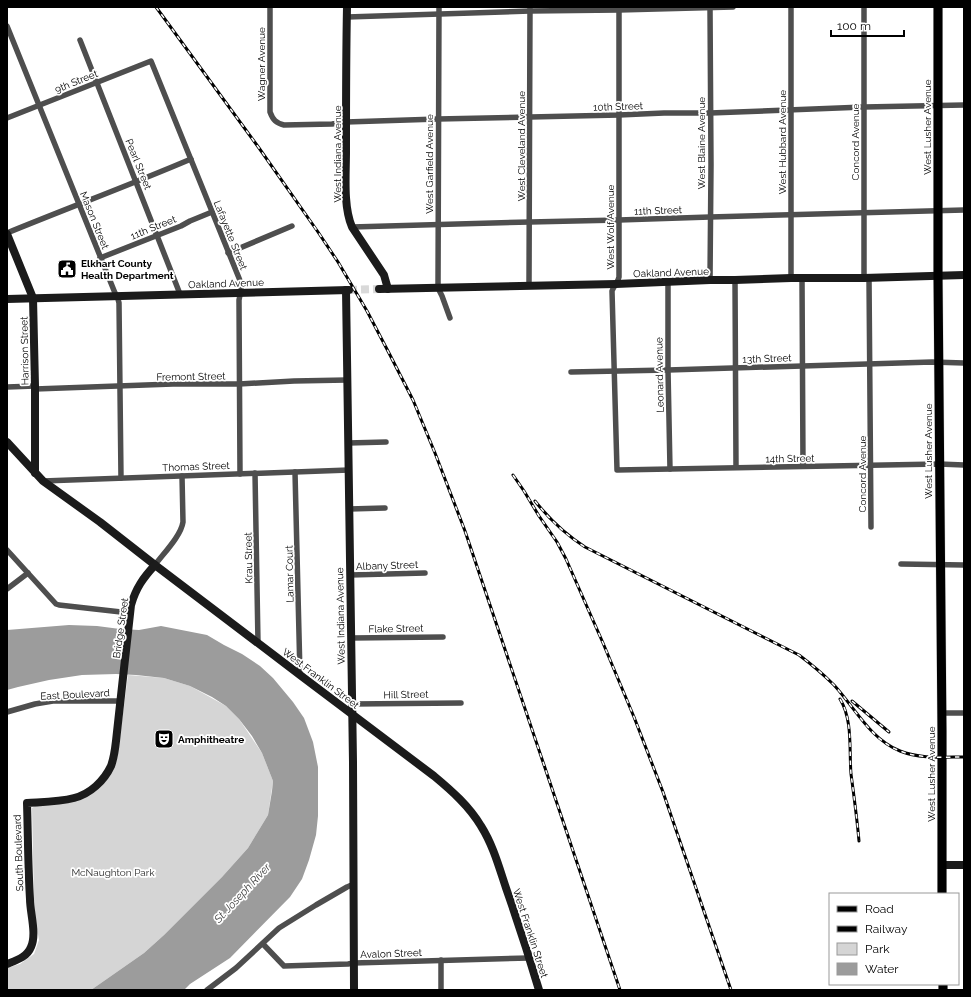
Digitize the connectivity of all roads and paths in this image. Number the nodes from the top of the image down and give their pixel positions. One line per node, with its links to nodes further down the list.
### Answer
1 (270, 7): 27 (street, Wagner Avenue)
2 (347, 7): 12 (street, West Indiana Avenue)
3 (439, 7): 11 (street, West Garfield Avenue)
4 (710, 7): 5 (street); 10 (street); 22 (street, West Blaine Avenue)
5 (733, 7)
6 (791, 7): 21 (street, West Hubbard Avenue)
7 (864, 7): 20 (street, Concord Avenue)
8 (938, 7): 19 (main road, West Lusher Avenue)
9 (530, 9): 10 (street); 11 (street); 24 (street, West Cleveland Avenue)
10 (619, 9): 23 (street, West Wolf Avenue)
11 (439, 14): 12 (street); 26 (street, West Garfield Avenue)
12 (346, 17): 28 (street, West Indiana Avenue)
13 (7, 26): 17 (street, Mason Street)
14 (80, 40): 16 (street, Pearl Street)
15 (151, 61): 16 (street, 9th Street); 29 (street, Lafayette Street)
16 (96, 82): 17 (street, 9th Street); 30 (street, Pearl Street)
17 (39, 105): 25 (street, 9th Street); 31 (street, Mason Street)
18 (964, 105): 19 (street, 10th Street)
19 (938, 106): 20 (street, 10th Street); 32 (main road, West Lusher Avenue)
20 (864, 107): 21 (street, 10th Street); 35 (street, Concord Avenue)
21 (791, 110): 22 (street, 10th Street); 36 (street, West Hubbard Avenue)
22 (710, 113): 23 (street, 10th Street); 37 (street, West Blaine Avenue)
23 (619, 115): 24 (street, 10th Street); 38 (street, West Wolf Avenue)
24 (530, 117): 26 (street, 10th Street); 39 (street, West Cleveland Avenue)
25 (7, 118)
26 (438, 119): 28 (street, 10th Street); 40 (street, West Garfield Avenue)
27 (274, 121): 28 (street, 10th Street)
28 (346, 122): 42 (street, West Indiana Avenue)
29 (191, 159): 30 (street); 34 (street, Lafayette Street)
30 (136, 182): 31 (street); 44 (street, Pearl Street)
31 (79, 204): 43 (street); 46 (street, Mason Street)
32 (938, 210): 33 (street, 11th Street); 35 (street, 11th Street); 48 (main road, West Lusher Avenue)
33 (964, 210)
34 (212, 212): 44 (street, 11th Street); 45 (street, Lafayette Street)
35 (864, 212): 36 (street, 11th Street); 51 (street, Concord Avenue)
36 (791, 214): 37 (street, 11th Street); 49 (street, West Hubbard Avenue)
37 (710, 217): 38 (street, 11th Street); 52 (street, West Blaine Avenue)
38 (619, 220): 39 (street, 11th Street); 55 (street, West Wolf Avenue)
39 (530, 222): 40 (street, 11th Street); 56 (street, West Cleveland Avenue)
40 (438, 224): 42 (street, 11th Street); 57 (street, West Garfield Avenue)
41 (292, 226): 45 (street)
42 (352, 226): 59 (street, West Indiana Avenue)
43 (7, 234): 64 (street, Harrison Street)
44 (158, 235): 46 (street, 11th Street); 62 (street, Pearl Street)
45 (228, 253): 61 (street, Lafayette Street)
46 (100, 258): 63 (street, Mason Street)
47 (964, 275): 48 (street, Oakland Avenue)
48 (938, 276): 51 (street, Oakland Avenue); 67 (main road, West Lusher Avenue)
49 (791, 278): 50 (street, Oakland Avenue); 53 (street, Oakland Avenue)
50 (802, 278): 51 (street, Oakland Avenue); 70 (street)
51 (867, 278): 69 (street, Concord Avenue)
52 (710, 280): 53 (street, Oakland Avenue); 54 (street, Oakland Avenue)
53 (735, 280): 71 (street)
54 (668, 282): 55 (street, Oakland Avenue); 73 (street, Leonard Avenue)
55 (616, 284): 56 (street, Oakland Avenue); 72 (street, West Wolf Avenue)
56 (530, 286): 57 (street, Oakland Avenue)
57 (438, 288): 59 (street, Oakland Avenue); 66 (street, West Garfield Avenue)
58 (379, 289): 59 (street, Oakland Avenue)
59 (388, 289)
60 (348, 290): 61 (street, Oakland Avenue); 75 (street, West Indiana Avenue)
61 (240, 293): 62 (street, Oakland Avenue); 76 (street, Lafayette Street)
62 (180, 294): 63 (street, Oakland Avenue)
63 (117, 296): 64 (street, Oakland Avenue); 77 (street, Mason Street)
64 (33, 298): 65 (street, Oakland Avenue); 79 (street, Harrison Street)
65 (7, 299)
66 (450, 318)
67 (939, 363): 68 (street, 13th Street); 69 (street, 13th Street); 83 (main road, West Lusher Avenue)
68 (964, 363)
69 (870, 364): 70 (street, 13th Street); 84 (street, Concord Avenue)
70 (803, 366): 71 (street, 13th Street); 86 (street)
71 (735, 368): 73 (street, 13th Street); 87 (street)
72 (614, 370): 73 (street, 13th Street); 74 (street, 13th Street); 90 (street, West Wolf Avenue)
73 (668, 370): 88 (street, Leonard Avenue)
74 (571, 372)
75 (347, 380): 76 (street, Fremont Street); 82 (street, West Indiana Avenue)
76 (239, 384): 77 (street, Fremont Street); 94 (street, Lafayette Street)
77 (120, 386): 79 (street, Fremont Street); 96 (street, Mason Street)
78 (7, 387): 79 (street, Fremont Street)
79 (35, 387): 92 (street, Harrison Street)
80 (7, 442): 92 (street, West Franklin Street)
81 (386, 442): 82 (street)
82 (348, 443): 89 (street, West Indiana Avenue)
83 (939, 464): 84 (street, 14th Street); 85 (street, 14th Street); 104 (main road, West Lusher Avenue)
84 (871, 465): 86 (street, 14th Street); 100 (street, Concord Avenue)
85 (964, 465)
86 (803, 466): 87 (street, 14th Street)
87 (736, 468): 88 (street, 14th Street)
88 (670, 469): 90 (street, 14th Street)
89 (349, 470): 91 (street, Thomas Street); 99 (street, West Indiana Avenue)
90 (617, 470)
91 (295, 472): 93 (street, Thomas Street); 114 (street, Lamar Court)
92 (35, 473): 97 (street, West Franklin Street)
93 (255, 473): 94 (street, Thomas Street); 113 (street, Krau Street)
94 (240, 474): 95 (street, Thomas Street)
95 (182, 476): 96 (street, Thomas Street); 103 (street)
96 (121, 478): 97 (street, Thomas Street)
97 (43, 481): 103 (street, West Franklin Street)
98 (385, 508): 99 (street)
99 (349, 509): 108 (street, West Indiana Avenue)
100 (871, 527)
101 (7, 550): 106 (street)
102 (901, 564): 104 (street)
103 (154, 565): 110 (street, Bridge Street); 113 (street, West Franklin Street)
104 (940, 565): 105 (street); 119 (main road, West Lusher Avenue)
105 (964, 565)
106 (28, 572): 109 (street); 110 (street)
107 (425, 573): 108 (street, Albany Street)
108 (350, 575): 112 (street, West Indiana Avenue)
109 (7, 589)
110 (130, 616): 115 (street, Bridge Street)
111 (442, 637): 112 (street, Flake Street)
112 (351, 638): 117 (street, West Indiana Avenue)
113 (258, 643): 114 (street, West Franklin Street)
114 (300, 675): 121 (street, West Franklin Street)
115 (121, 701): 118 (street, East Boulevard); 130 (street, South Boulevard)
116 (461, 703): 117 (street, Hill Street)
117 (352, 704): 121 (street, West Indiana Avenue)
118 (7, 712)
119 (942, 713): 120 (street); 122 (main road, West Lusher Avenue)
120 (964, 713)
121 (352, 714): 124 (street, West Indiana Avenue); 127 (street, West Franklin Street)
122 (942, 865): 123 (street); 125 (main road, West Lusher Avenue)
123 (964, 865)
124 (354, 884): 126 (street); 129 (street, West Indiana Avenue)
125 (942, 893)
126 (262, 944): 129 (street, Avalon Street); 131 (street)
127 (529, 958): 128 (street, Avalon Street); 134 (street, West Franklin Street)
128 (441, 960): 129 (street, Avalon Street); 133 (street)
129 (354, 963): 132 (street, West Indiana Avenue)
130 (7, 964)
131 (207, 990)
132 (354, 990)
133 (441, 990)
134 (539, 990)

